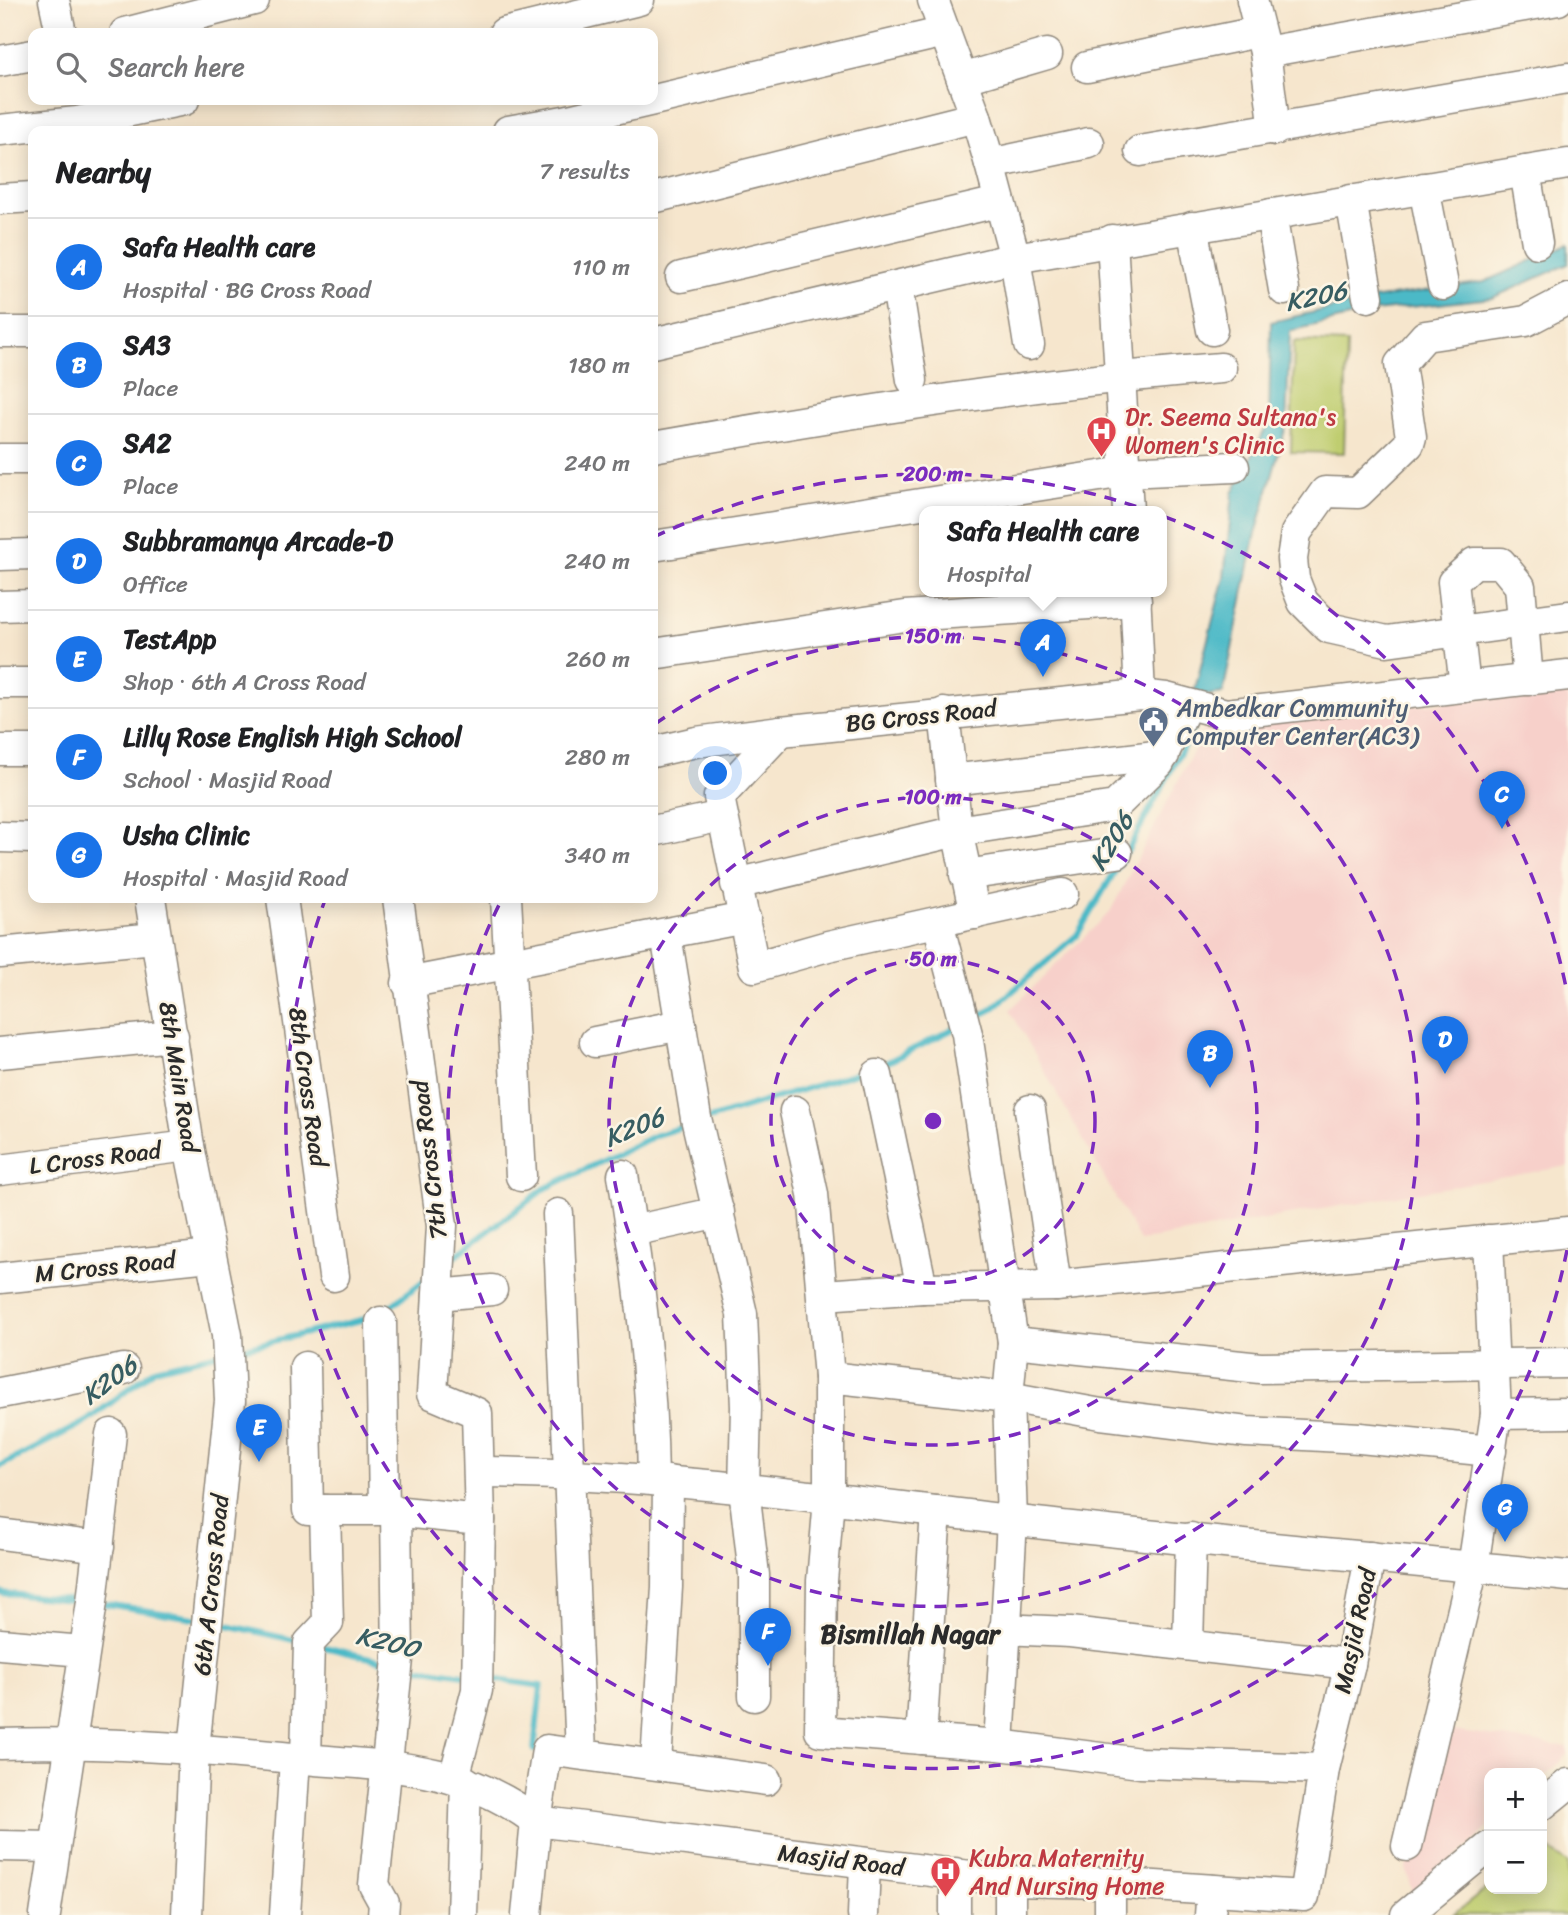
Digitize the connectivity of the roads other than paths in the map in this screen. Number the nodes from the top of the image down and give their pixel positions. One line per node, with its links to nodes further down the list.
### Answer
1 (54, 0): 8 (street)
2 (254, 0): 9 (street)
3 (639, 0): 7 (street)
4 (933, 0): 11 (street)
5 (1252, 0): 12 (street)
6 (1558, 0): 12 (street)
7 (540, 20): 10 (street)
8 (60, 28)
9 (145, 28)
10 (518, 28)
11 (945, 32): 18 (street); 19 (street)
12 (1261, 42): 16 (street); 28 (street)
13 (1047, 54): 18 (street)
14 (28, 56): 15 (street)
15 (0, 61)
16 (1087, 66)
17 (1568, 78): 28 (street)
18 (962, 79): 23 (street)
19 (658, 96)
20 (154, 105): 24 (street)
21 (617, 105): 22 (street)
22 (563, 117): 27 (street)
23 (976, 117): 32 (street); 37 (street)
24 (76, 118): 26 (street)
25 (28, 126): 29 (street)
26 (29, 126)
27 (528, 126)
28 (1275, 130): 31 (street)
29 (0, 131)
30 (1089, 143): 32 (street)
31 (1140, 151)
32 (989, 164): 40 (street)
33 (1568, 164): 34 (street)
34 (1525, 171): 35 (street); 44 (street)
35 (1424, 188): 39 (street); 47 (street)
36 (28, 197): 38 (street)
37 (658, 197)
38 (0, 199)
39 (1351, 200): 41 (street); 50 (street)
40 (998, 202): 45 (street); 46 (street)
41 (1271, 214): 42 (street); 49 (street)
42 (1192, 227): 43 (street); 52 (street)
43 (1112, 240): 45 (street); 58 (street)
44 (1537, 243)
45 (1015, 258): 48 (street); 56 (street)
46 (681, 277)
47 (1443, 285)
48 (897, 286): 55 (street); 59 (street)
49 (1284, 290)
50 (1368, 297)
51 (1568, 299): 75 (street)
52 (1212, 330)
53 (0, 332): 54 (street)
54 (28, 332)
55 (658, 342)
56 (1030, 345)
57 (1221, 369): 58 (street)
58 (1118, 376): 60 (street); 64 (street)
59 (912, 380)
60 (658, 446)
61 (28, 458): 62 (street)
62 (0, 459)
63 (1234, 467): 64 (street)
64 (1125, 472): 65 (street); 66 (street)
65 (1128, 506)
66 (658, 545)
67 (28, 554): 68 (street)
68 (0, 555)
69 (1124, 597): 76 (street)
70 (1135, 597): 82 (street)
71 (28, 605): 72 (street)
72 (0, 606)
73 (1568, 616): 74 (street)
74 (1521, 623): 75 (street); 75 (street); 78 (street)
75 (1459, 631): 81 (street)
76 (658, 653)
77 (1568, 675): 78 (street, BG Cross Road)
78 (1528, 680): 81 (street, BG Cross Road)
79 (0, 683): 80 (street)
80 (28, 683)
81 (1465, 687): 83 (street, BG Cross Road)
82 (1140, 695): 83 (street, BG Cross Road); 84 (street, BG Cross Road)
83 (1194, 710): 89 (street)
84 (944, 713): 85 (street, BG Cross Road); 90 (street)
85 (781, 731): 88 (street, BG Cross Road); 91 (street)
86 (0, 750): 87 (street)
87 (28, 750)
88 (658, 751)
89 (1164, 755): 90 (street); 93 (street)
90 (951, 780): 93 (street)
91 (722, 816): 92 (street); 98 (street)
92 (658, 830)
93 (957, 831): 97 (street); 98 (street)
94 (0, 837): 95 (street)
95 (28, 838)
96 (1117, 853): 97 (street)
97 (965, 874): 104 (street)
98 (736, 884): 105 (street)
99 (1063, 894): 104 (street)
100 (151, 903): 108 (street, 8th Main Road)
101 (283, 903): 129 (street, 8th Cross Road)
102 (399, 903): 111 (street, 7th Cross Road)
103 (506, 903): 110 (street)
104 (975, 915): 106 (street)
105 (745, 918): 106 (street); 107 (street)
106 (939, 923): 132 (street)
107 (666, 935): 110 (street); 112 (street)
108 (155, 938): 109 (street); 113 (street, 8th Main Road)
109 (0, 953)
110 (508, 964): 111 (street); 122 (street)
111 (407, 983): 135 (street, 7th Cross Road)
112 (681, 1025): 114 (street); 123 (street)
113 (173, 1036): 115 (street); 119 (street, 8th Main Road)
114 (595, 1042)
115 (0, 1053)
116 (877, 1075): 133 (street)
117 (1030, 1110): 131 (street)
118 (794, 1111): 136 (street)
119 (189, 1146): 120 (street, L Cross Road); 128 (street, 8th Main Road)
120 (0, 1170)
121 (623, 1175): 125 (street)
122 (521, 1176)
123 (719, 1212): 125 (street); 153 (street)
124 (558, 1214): 151 (street)
125 (632, 1231): 152 (street)
126 (1568, 1232): 127 (street)
127 (1488, 1240): 131 (street); 140 (street)
128 (210, 1256): 130 (street, M Cross Road); 176 (street, 6th A Cross Road)
129 (334, 1276)
130 (0, 1278)
131 (1056, 1286): 132 (street)
132 (1005, 1287): 133 (street); 138 (street)
133 (922, 1288): 136 (street)
134 (492, 1290): 135 (street)
135 (438, 1295): 150 (street, 7th Cross Road)
136 (824, 1296): 143 (street)
137 (381, 1322): 156 (street)
138 (1013, 1342): 140 (street); 145 (street)
139 (1568, 1363): 140 (street)
140 (1497, 1365): 147 (street)
141 (305, 1367): 155 (street)
142 (124, 1369): 144 (street)
143 (829, 1377): 145 (street); 154 (street)
144 (0, 1393)
145 (1008, 1397): 149 (street); 159 (street)
146 (1568, 1413): 147 (street)
147 (1496, 1414): 149 (street)
148 (111, 1434): 162 (street)
149 (1491, 1451): 164 (street)
150 (480, 1472): 151 (street); 158 (street, 7th Cross Road)
151 (571, 1473): 152 (street); 177 (street)
152 (660, 1480): 153 (street); 179 (street)
153 (744, 1489): 154 (street); 171 (street)
154 (829, 1499): 157 (street); 172 (street)
155 (325, 1510): 156 (street); 178 (street)
156 (390, 1511): 158 (street); 180 (street)
157 (936, 1511): 159 (street); 172 (street)
158 (480, 1520): 182 (street, 7th Cross Road)
159 (1012, 1521): 161 (street); 166 (street)
160 (0, 1534): 162 (street)
161 (1191, 1538): 163 (street); 168 (street)
162 (99, 1547): 169 (street)
163 (1370, 1557): 164 (street); 170 (street, Masjid Road)
164 (1473, 1567): 165 (street); 188 (street)
165 (1568, 1576)
166 (1004, 1629): 168 (street); 175 (street)
167 (0, 1644): 169 (street)
168 (1188, 1644): 170 (street)
169 (83, 1651): 173 (street)
170 (1350, 1664): 181 (street, Masjid Road)
171 (754, 1696)
172 (921, 1739): 175 (street)
173 (69, 1742): 174 (street); 176 (street); 189 (street)
174 (0, 1744)
175 (999, 1745): 181 (street)
176 (194, 1749): 178 (street); 197 (street, 6th A Cross Road)
177 (581, 1753): 179 (street); 186 (street)
178 (300, 1759): 180 (street); 198 (street)
179 (656, 1763): 183 (street)
180 (389, 1764): 182 (street); 199 (street)
181 (1324, 1769): 195 (street, Masjid Road)
182 (460, 1780): 186 (street); 200 (street, 7th Cross Road)
183 (766, 1780)
184 (1568, 1784): 185 (street)
185 (1547, 1801)
186 (536, 1821): 191 (street, Masjid Road); 201 (street)
187 (0, 1846): 189 (street)
188 (1407, 1846)
189 (53, 1847): 196 (street)
190 (1484, 1851): 206 (street)
191 (865, 1863): 192 (street, Masjid Road); 202 (street)
192 (955, 1873): 193 (street, Masjid Road); 203 (street)
193 (1010, 1881): 194 (street, Masjid Road); 204 (street)
194 (1110, 1883): 195 (street, Masjid Road); 205 (street)
195 (1211, 1903)
196 (45, 1915)
197 (187, 1915)
198 (285, 1915)
199 (383, 1915)
200 (462, 1915)
201 (527, 1915)
202 (863, 1915)
203 (955, 1915)
204 (1010, 1915)
205 (1110, 1915)
206 (1406, 1915)

